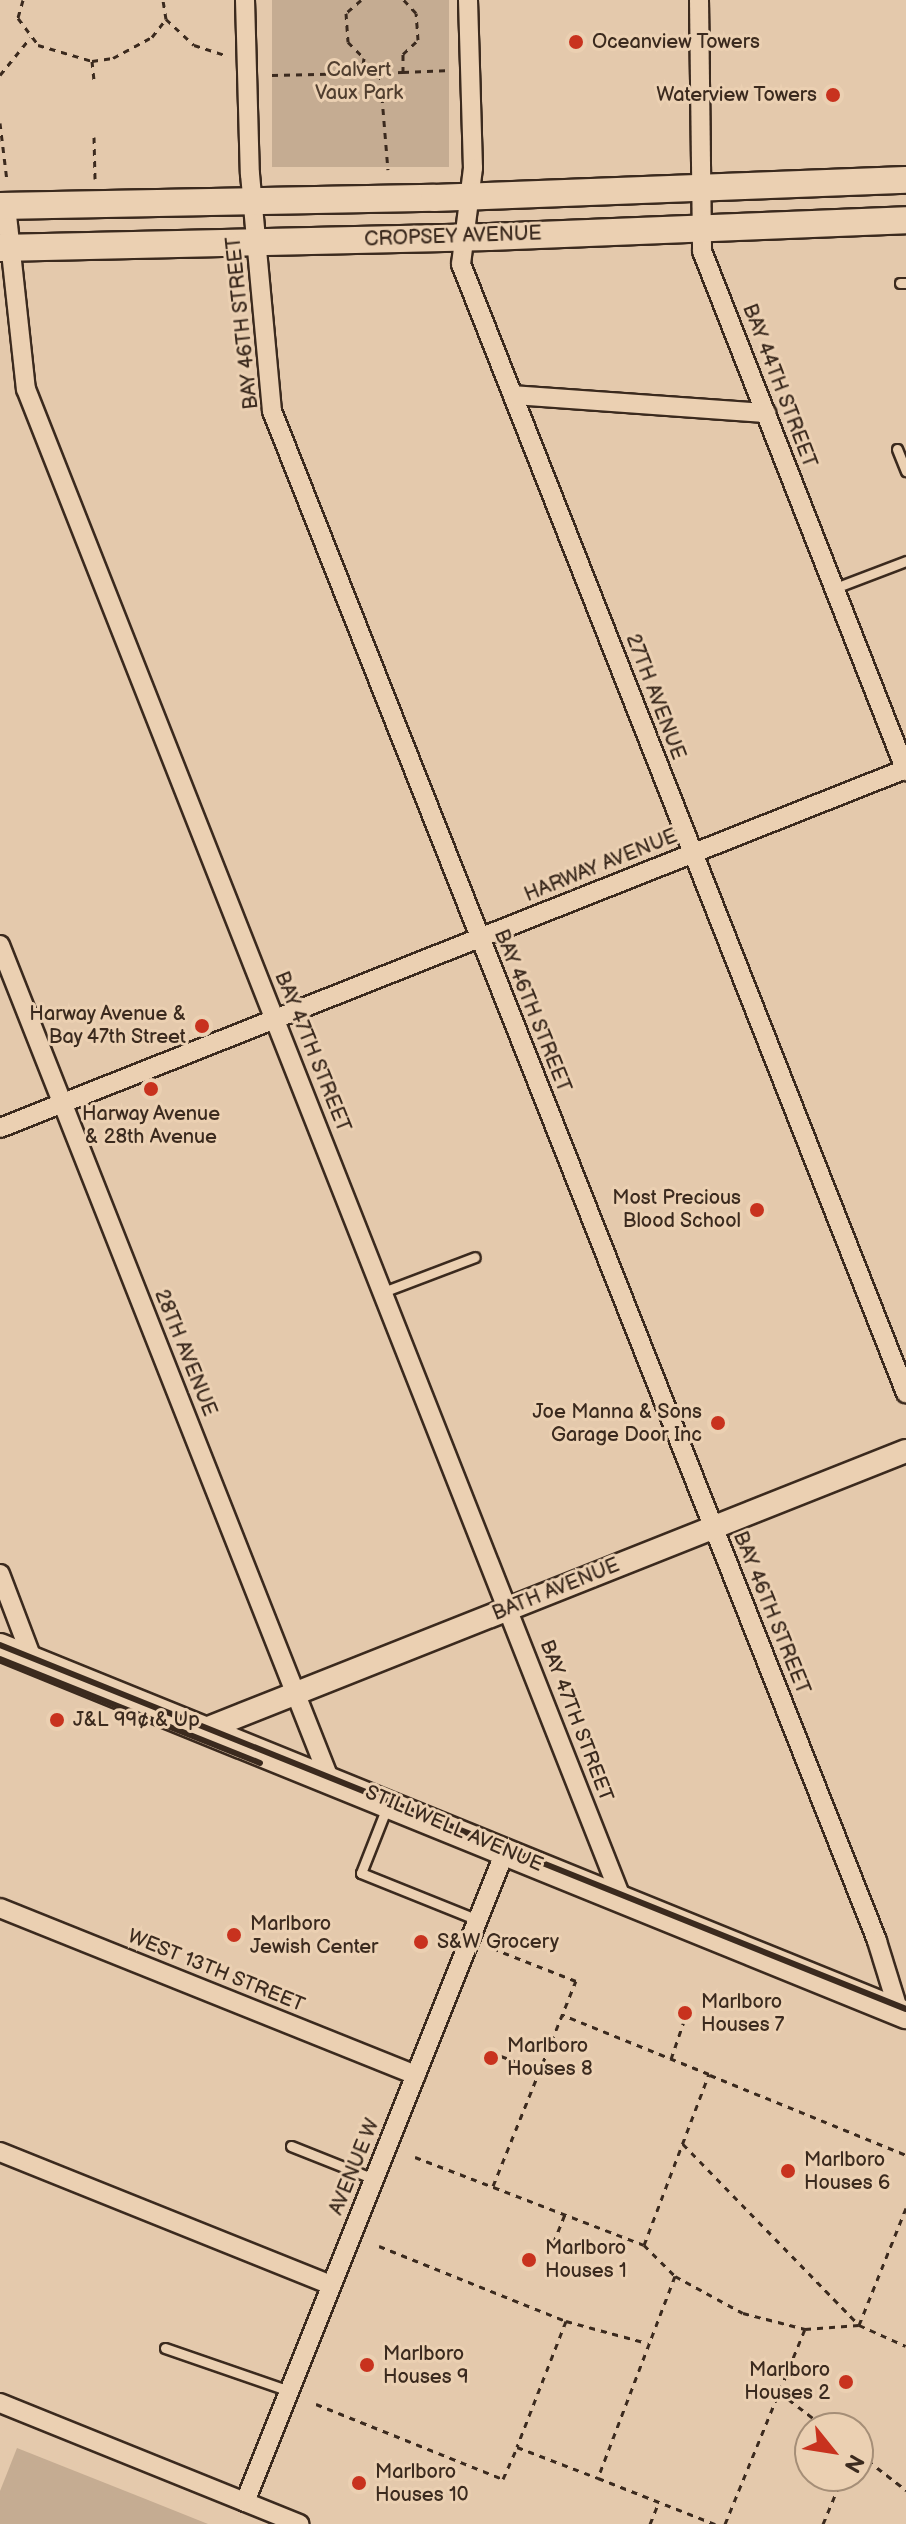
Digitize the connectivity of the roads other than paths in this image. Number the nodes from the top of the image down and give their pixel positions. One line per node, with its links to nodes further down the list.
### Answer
1 (245, 0): 8 (street, BAY 46TH STREET)
2 (468, 0): 6 (street, 27TH AVENUE)
3 (699, 0): 5 (street, BAY 44TH STREET)
4 (906, 180): 5 (main road, CROPSEY AVENUE)
5 (703, 186): 6 (main road, CROPSEY AVENUE); 10 (street, BAY 44TH STREET)
6 (469, 196): 8 (main road, CROPSEY AVENUE); 11 (street, 27TH AVENUE)
7 (5, 198): 8 (main road, CROPSEY AVENUE); 13 (street, BAY 47TH STREET)
8 (252, 200): 12 (street, BAY 46TH STREET)
9 (906, 220): 10 (main road, CROPSEY AVENUE)
10 (703, 227): 11 (main road, CROPSEY AVENUE); 15 (street, BAY 44TH STREET)
11 (462, 238): 12 (main road, CROPSEY AVENUE); 14 (street, 27TH AVENUE)
12 (257, 241): 13 (main road, CROPSEY AVENUE); 22 (street, BAY 46TH STREET)
13 (5, 248): 24 (street, BAY 47TH STREET)
14 (513, 395): 15 (street); 21 (street, 27TH AVENUE)
15 (766, 413): 19 (street, BAY 44TH STREET)
16 (897, 449): 17 (lane)
17 (906, 471)
18 (906, 561): 19 (lane)
19 (835, 588): 20 (street, BAY 44TH STREET)
20 (906, 770): 21 (street, HARWAY AVENUE)
21 (693, 854): 22 (street, HARWAY AVENUE); 29 (street, 27TH AVENUE)
22 (480, 938): 24 (street, HARWAY AVENUE); 31 (street, BAY 46TH STREET)
23 (0, 945): 25 (street, 28TH AVENUE)
24 (275, 1019): 25 (street, HARWAY AVENUE); 28 (street, BAY 47TH STREET)
25 (62, 1103): 26 (street, HARWAY AVENUE); 36 (street, 28TH AVENUE)
26 (0, 1128)
27 (475, 1257): 28 (lane)
28 (383, 1292): 33 (street, BAY 47TH STREET)
29 (906, 1393)
30 (906, 1451): 31 (street, BATH AVENUE)
31 (713, 1527): 33 (street, BATH AVENUE); 44 (street, BAY 46TH STREET)
32 (0, 1574): 35 (street)
33 (509, 1609): 36 (street, BATH AVENUE); 41 (street, BAY 47TH STREET)
34 (0, 1647): 35 (main road, STILLWELL AVENUE)
35 (33, 1661): 37 (main road, STILLWELL AVENUE)
36 (296, 1693): 37 (street, BATH AVENUE); 38 (street, 28TH AVENUE)
37 (206, 1729): 38 (main road, STILLWELL AVENUE)
38 (329, 1778): 39 (main road, STILLWELL AVENUE)
39 (389, 1802): 40 (main road, STILLWELL AVENUE); 43 (lane)
40 (506, 1849): 41 (main road, STILLWELL AVENUE); 43 (street, AVENUE W)
41 (623, 1902): 44 (main road, STILLWELL AVENUE)
42 (0, 1908): 45 (street, WEST 13TH STREET)
43 (478, 1920): 45 (street, AVENUE W)
44 (902, 2014)
45 (416, 2075): 48 (street, AVENUE W)
46 (291, 2146): 48 (lane)
47 (0, 2152): 49 (street)
48 (374, 2179): 49 (street, AVENUE W)
49 (331, 2285): 51 (street, AVENUE W)
50 (165, 2348): 51 (lane)
51 (289, 2391): 53 (street, AVENUE W)
52 (0, 2403): 53 (street)
53 (245, 2502): 54 (street)
54 (300, 2524)

